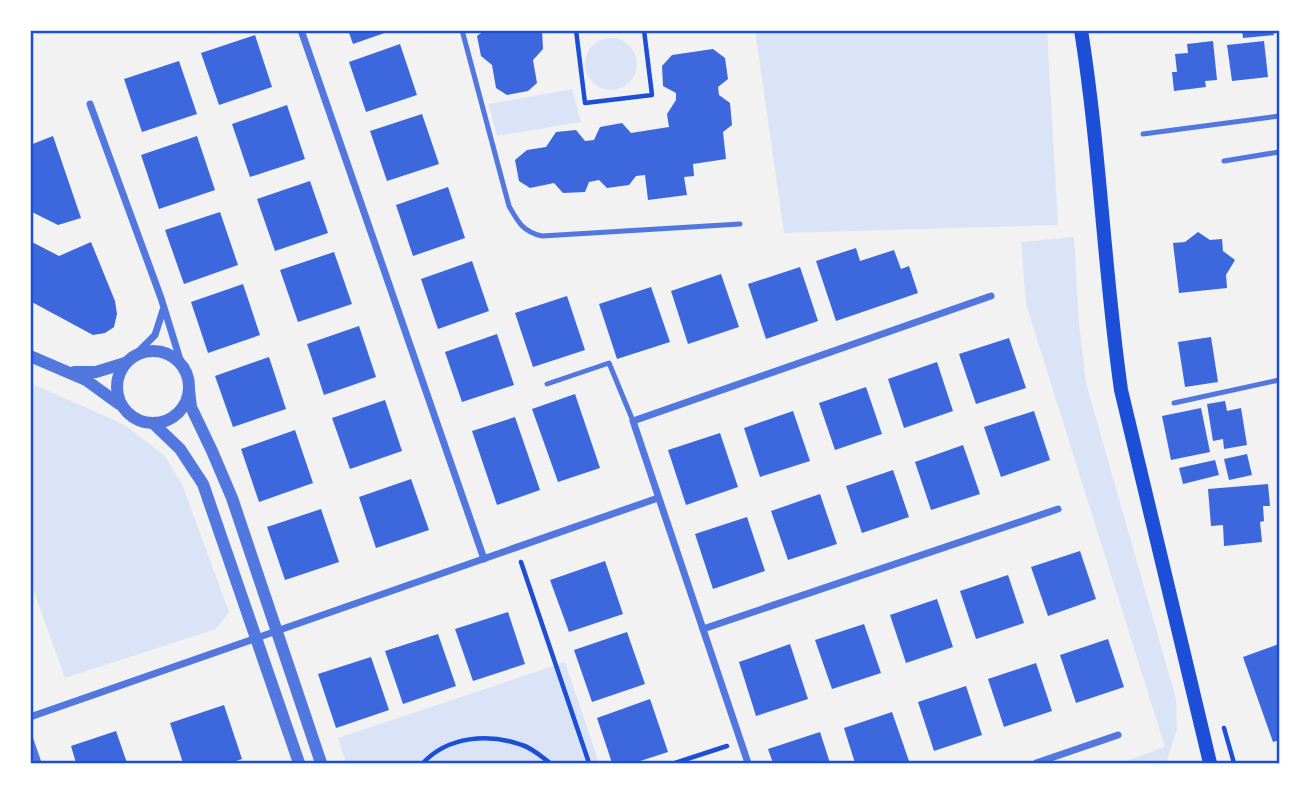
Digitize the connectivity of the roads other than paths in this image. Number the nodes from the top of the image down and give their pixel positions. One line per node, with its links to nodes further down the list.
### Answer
1 (301, 30): 25 (street)
2 (462, 30): 9 (lane)
3 (1081, 30): 37 (main road)
4 (90, 104): 11 (street)
5 (1279, 116): 6 (lane)
6 (1143, 134)
7 (1279, 152): 8 (lane)
8 (1224, 161)
9 (740, 224)
10 (991, 296): 21 (street)
11 (163, 309): 13 (street); 14 (street)
12 (30, 356): 15 (street)
13 (130, 359): 14 (street); 15 (street); 20 (street)
14 (182, 366): 18 (street)
15 (59, 368): 20 (street)
16 (1279, 380): 19 (lane)
17 (547, 384): 21 (lane)
18 (189, 390): 22 (street); 27 (street)
19 (1174, 403)
20 (122, 407): 22 (street)
21 (633, 421): 23 (street)
22 (154, 424): 28 (street)
23 (659, 498): 25 (street); 26 (street)
24 (1058, 509): 26 (street)
25 (484, 559): 27 (street)
26 (703, 629): 35 (street)
27 (276, 631): 28 (street); 34 (street)
28 (257, 638): 29 (street); 33 (street)
29 (30, 718)
30 (1118, 735): 36 (street)
31 (30, 741): 32 (street)
32 (38, 763)
33 (299, 763)
34 (321, 763)
35 (748, 763)
36 (1036, 763)
37 (1210, 763)

